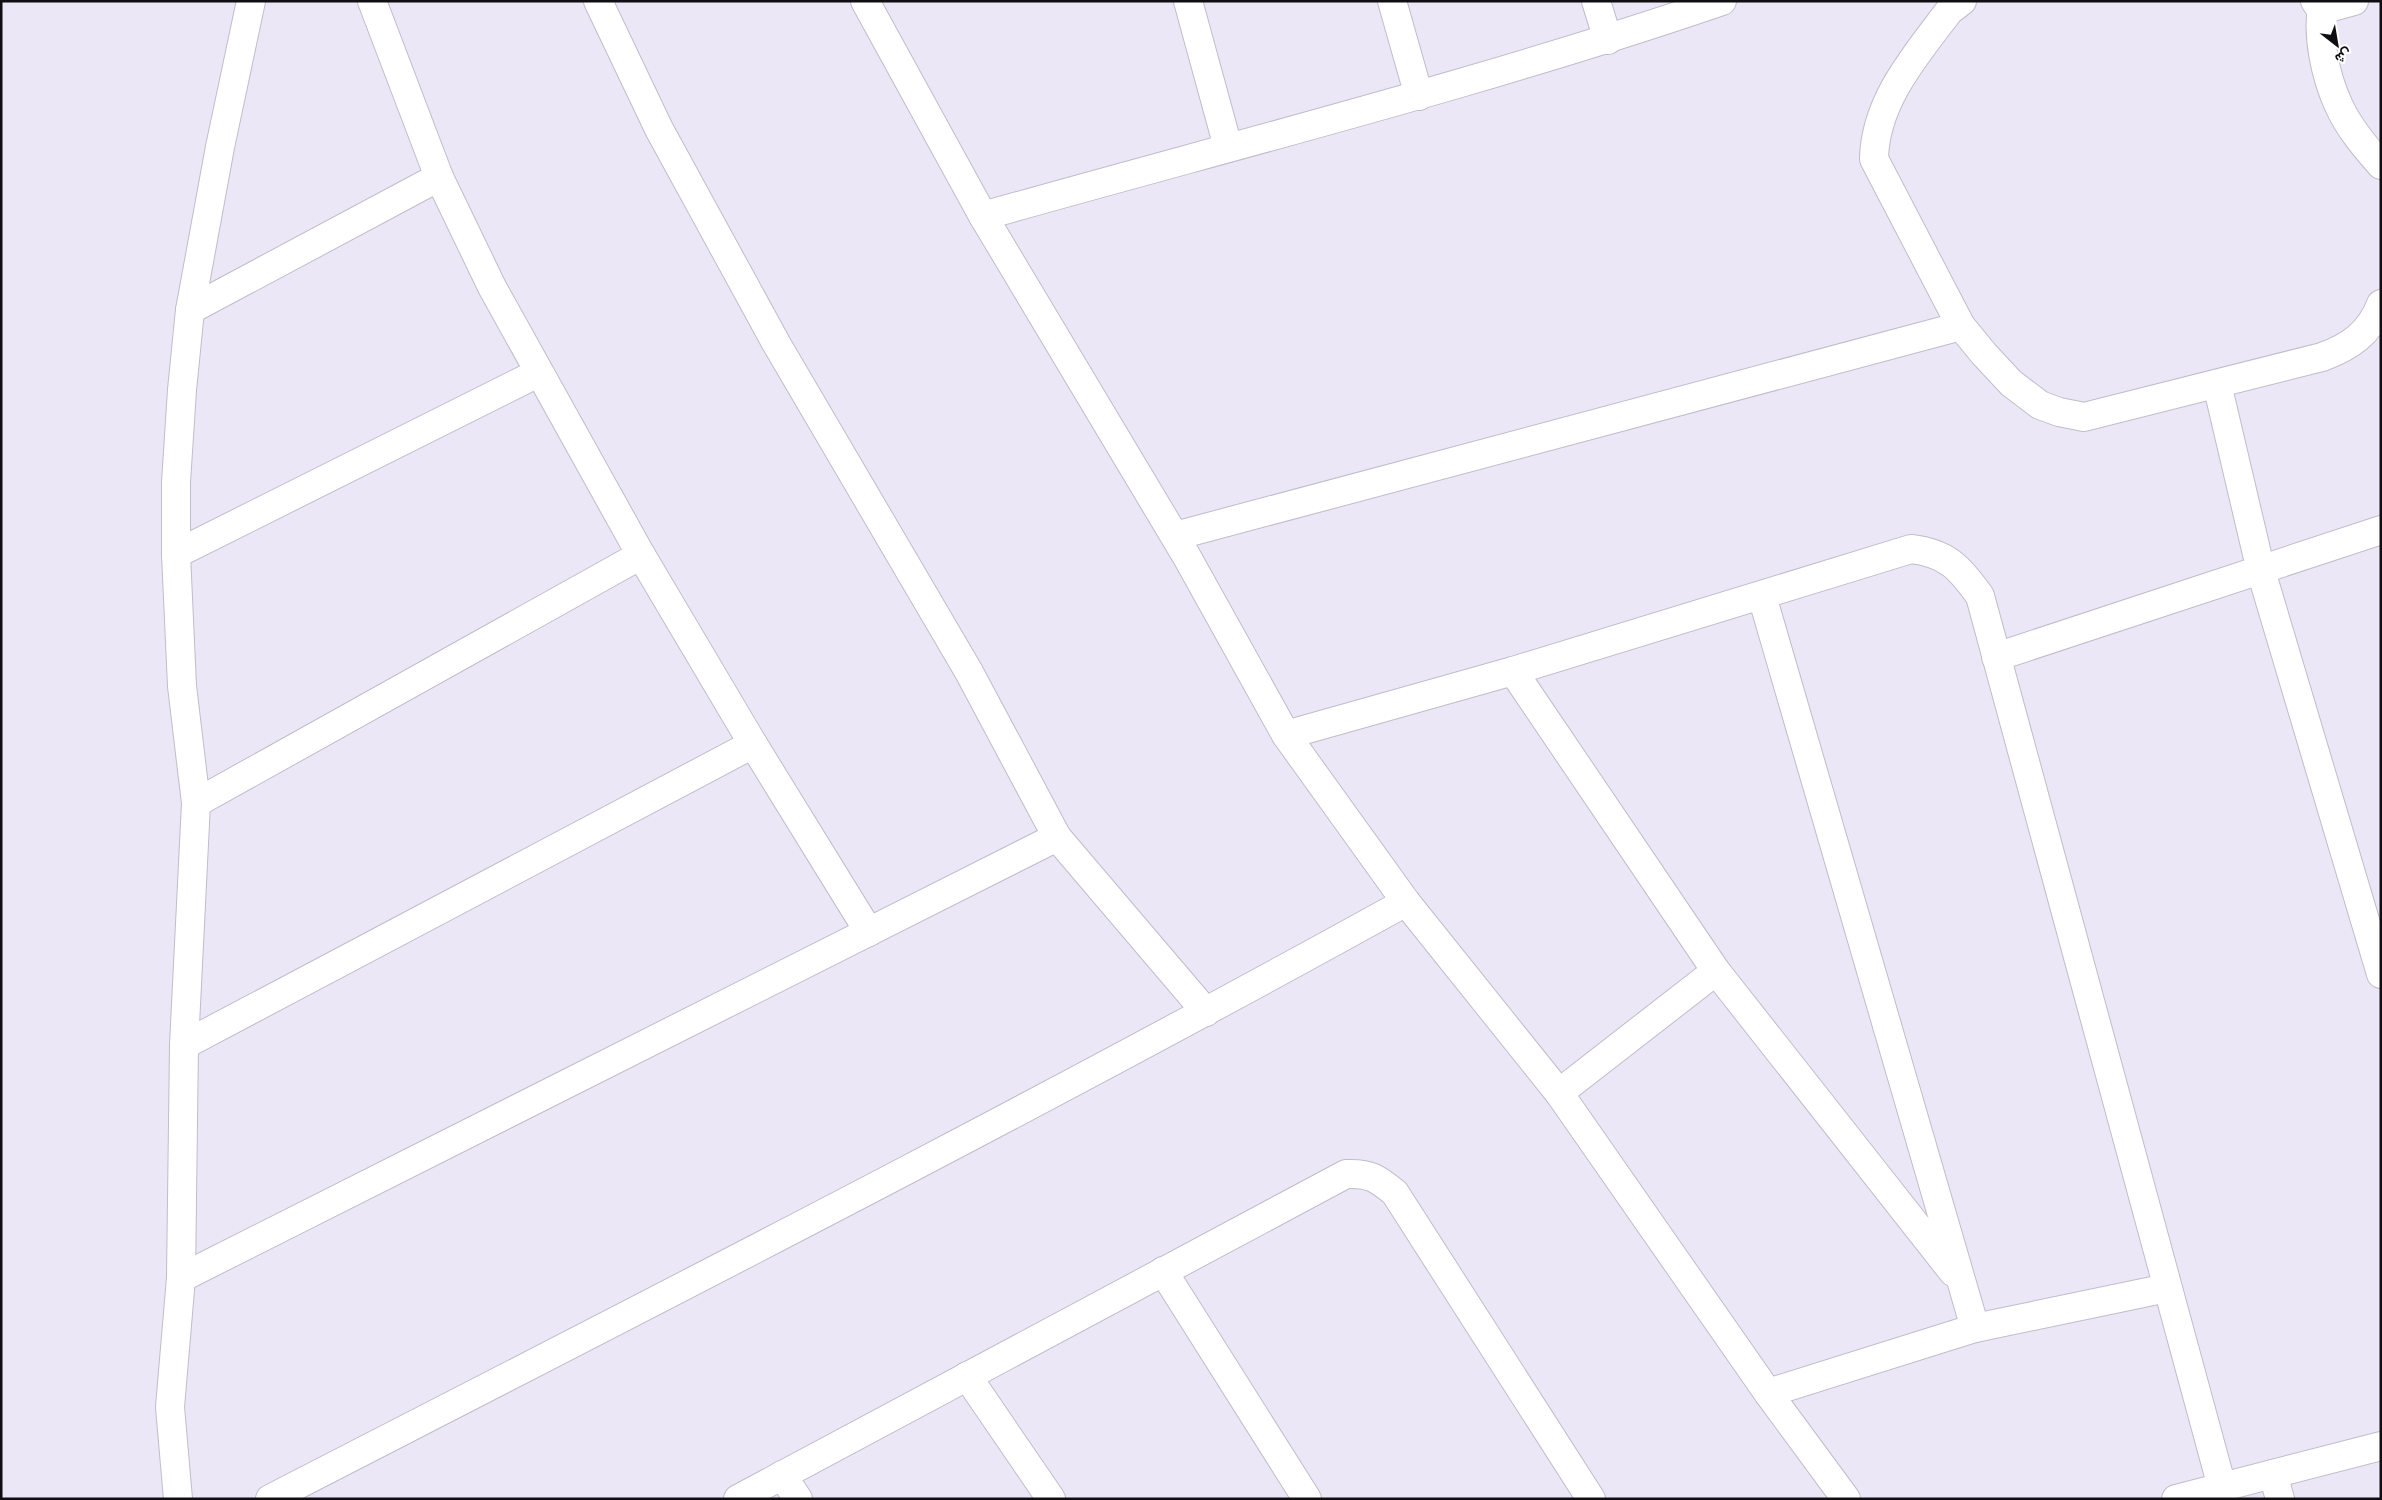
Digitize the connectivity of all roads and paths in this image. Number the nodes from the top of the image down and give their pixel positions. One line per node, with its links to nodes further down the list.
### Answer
1 (251, 1): 19 (street)
2 (372, 1): 16 (street)
3 (598, 1): 34 (street)
4 (865, 1): 17 (street)
5 (1188, 1): 14 (street)
6 (1392, 1): 13 (street)
7 (1596, 1): 12 (street)
8 (1722, 1): 12 (street)
9 (1962, 1): 20 (street)
10 (2354, 1): 11 (street)
11 (2319, 4): 15 (street)
12 (1608, 40): 13 (street)
13 (1418, 96): 14 (street)
14 (1228, 147): 17 (street)
15 (2381, 165)
16 (440, 177): 19 (street); 21 (street)
17 (982, 216): 24 (street)
18 (2381, 304): 22 (street)
19 (190, 310): 25 (street)
20 (1961, 326): 22 (street); 24 (street)
21 (538, 373): 25 (street); 26 (street)
22 (2217, 384): 27 (street)
23 (2381, 530): 27 (street)
24 (1175, 536): 31 (street)
25 (176, 554): 33 (street)
26 (641, 555): 32 (street); 33 (street)
27 (2261, 571): 29 (street); 38 (street)
28 (1762, 596): 29 (street); 30 (street); 44 (street)
29 (1996, 657): 45 (street)
30 (1513, 671): 31 (street); 37 (street)
31 (1286, 734): 35 (street)
32 (753, 744): 36 (street); 40 (street)
33 (196, 803): 40 (street)
34 (1057, 837): 36 (street); 39 (street)
35 (1406, 902): 39 (street); 41 (street)
36 (869, 932): 43 (street)
37 (1716, 972): 41 (street); 44 (street)
38 (2381, 974)
39 (1206, 1012): 54 (street)
40 (184, 1045): 43 (street)
41 (1559, 1093): 48 (street)
42 (1163, 1271): 47 (street); 58 (street); 59 (street)
43 (181, 1278): 53 (street)
44 (1961, 1283): 46 (street)
45 (2167, 1288): 46 (street); 52 (street)
46 (1975, 1328): 48 (street)
47 (967, 1376): 50 (street); 57 (street)
48 (1768, 1393): 60 (street)
49 (2381, 1446): 51 (street)
50 (782, 1475): 55 (street); 56 (street)
51 (2276, 1487): 52 (street)
52 (2222, 1488): 61 (street)
53 (178, 1499)
54 (270, 1499)
55 (738, 1499)
56 (798, 1499)
57 (1051, 1499)
58 (1307, 1499)
59 (1592, 1499)
60 (1846, 1499)
61 (2176, 1499)

